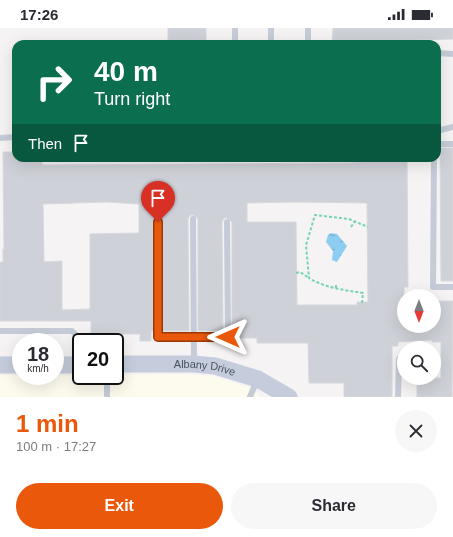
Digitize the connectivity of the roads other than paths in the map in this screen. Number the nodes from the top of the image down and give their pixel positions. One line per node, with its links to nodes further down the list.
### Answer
1 (235, 28): 4 (lane)
2 (271, 28): 5 (lane)
3 (308, 28): 6 (lane)
4 (236, 40)
5 (271, 40)
6 (308, 40)
7 (441, 53): 8 (lane)
8 (453, 54)
9 (453, 127): 10 (lane)
10 (441, 130)
11 (12, 137): 12 (lane)
12 (0, 138)
13 (441, 144): 14 (lane)
14 (453, 144)
15 (434, 162): 19 (lane)
16 (193, 219): 22 (lane)
17 (158, 222): 22 (lane)
18 (227, 222): 22 (lane)
19 (453, 287)
20 (0, 331): 21 (lane)
21 (74, 333)
22 (194, 337): 24 (lane)
23 (124, 364): 24 (street, Albany Drive)
24 (194, 364): 27 (street, Albany Drive)
25 (0, 365): 26 (street)
26 (12, 365)
27 (258, 379): 31 (lane); 32 (street, Albany Drive)
28 (107, 385): 30 (lane)
29 (398, 385): 33 (lane)
30 (107, 397)
31 (250, 397)
32 (289, 397)
33 (398, 397)

